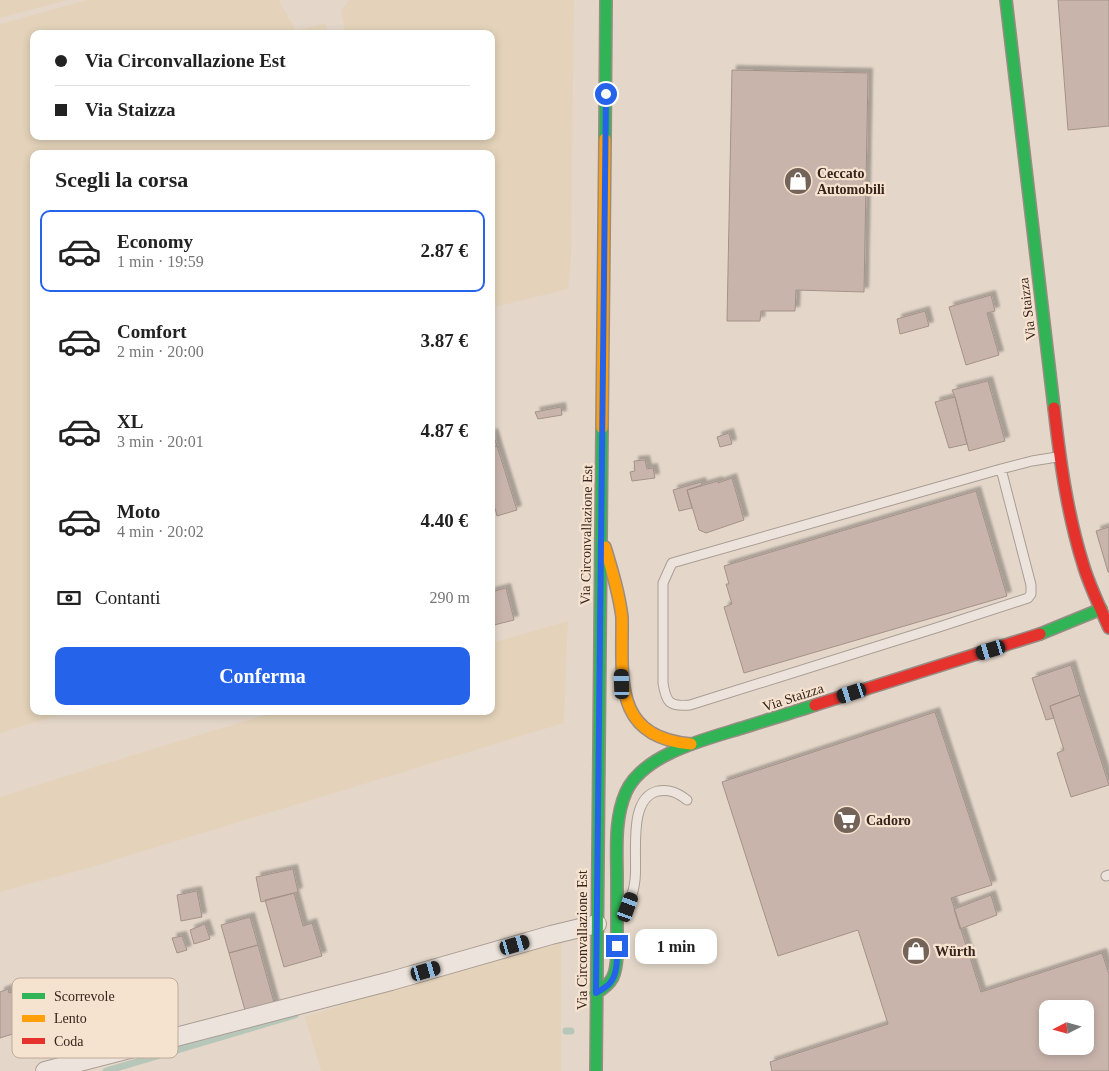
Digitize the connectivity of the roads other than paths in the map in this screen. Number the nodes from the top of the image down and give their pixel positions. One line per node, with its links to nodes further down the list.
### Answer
1 (606, 0): 5 (street, Via Circonvallazione Est)
2 (1006, 0): 3 (street, Via Staizza)
3 (1060, 457): 4 (lane); 6 (street, Via Staizza)
4 (1001, 469): 4 (lane)
5 (601, 534): 8 (street, Via Staizza); 10 (street, Via Circonvallazione Est)
6 (1101, 609): 7 (street, Via Staizza); 8 (street, Via Staizza)
7 (1109, 628)
8 (691, 744): 11 (street, Via Staizza)
9 (687, 800): 11 (lane)
10 (597, 924): 12 (street, Via Circonvallazione Est); 13 (street)
11 (617, 929): 12 (street, Via Staizza)
12 (596, 993): 16 (street, Via Circonvallazione Est)
13 (178, 1036)
14 (95, 1058): 15 (street)
15 (45, 1071)
16 (596, 1071)

